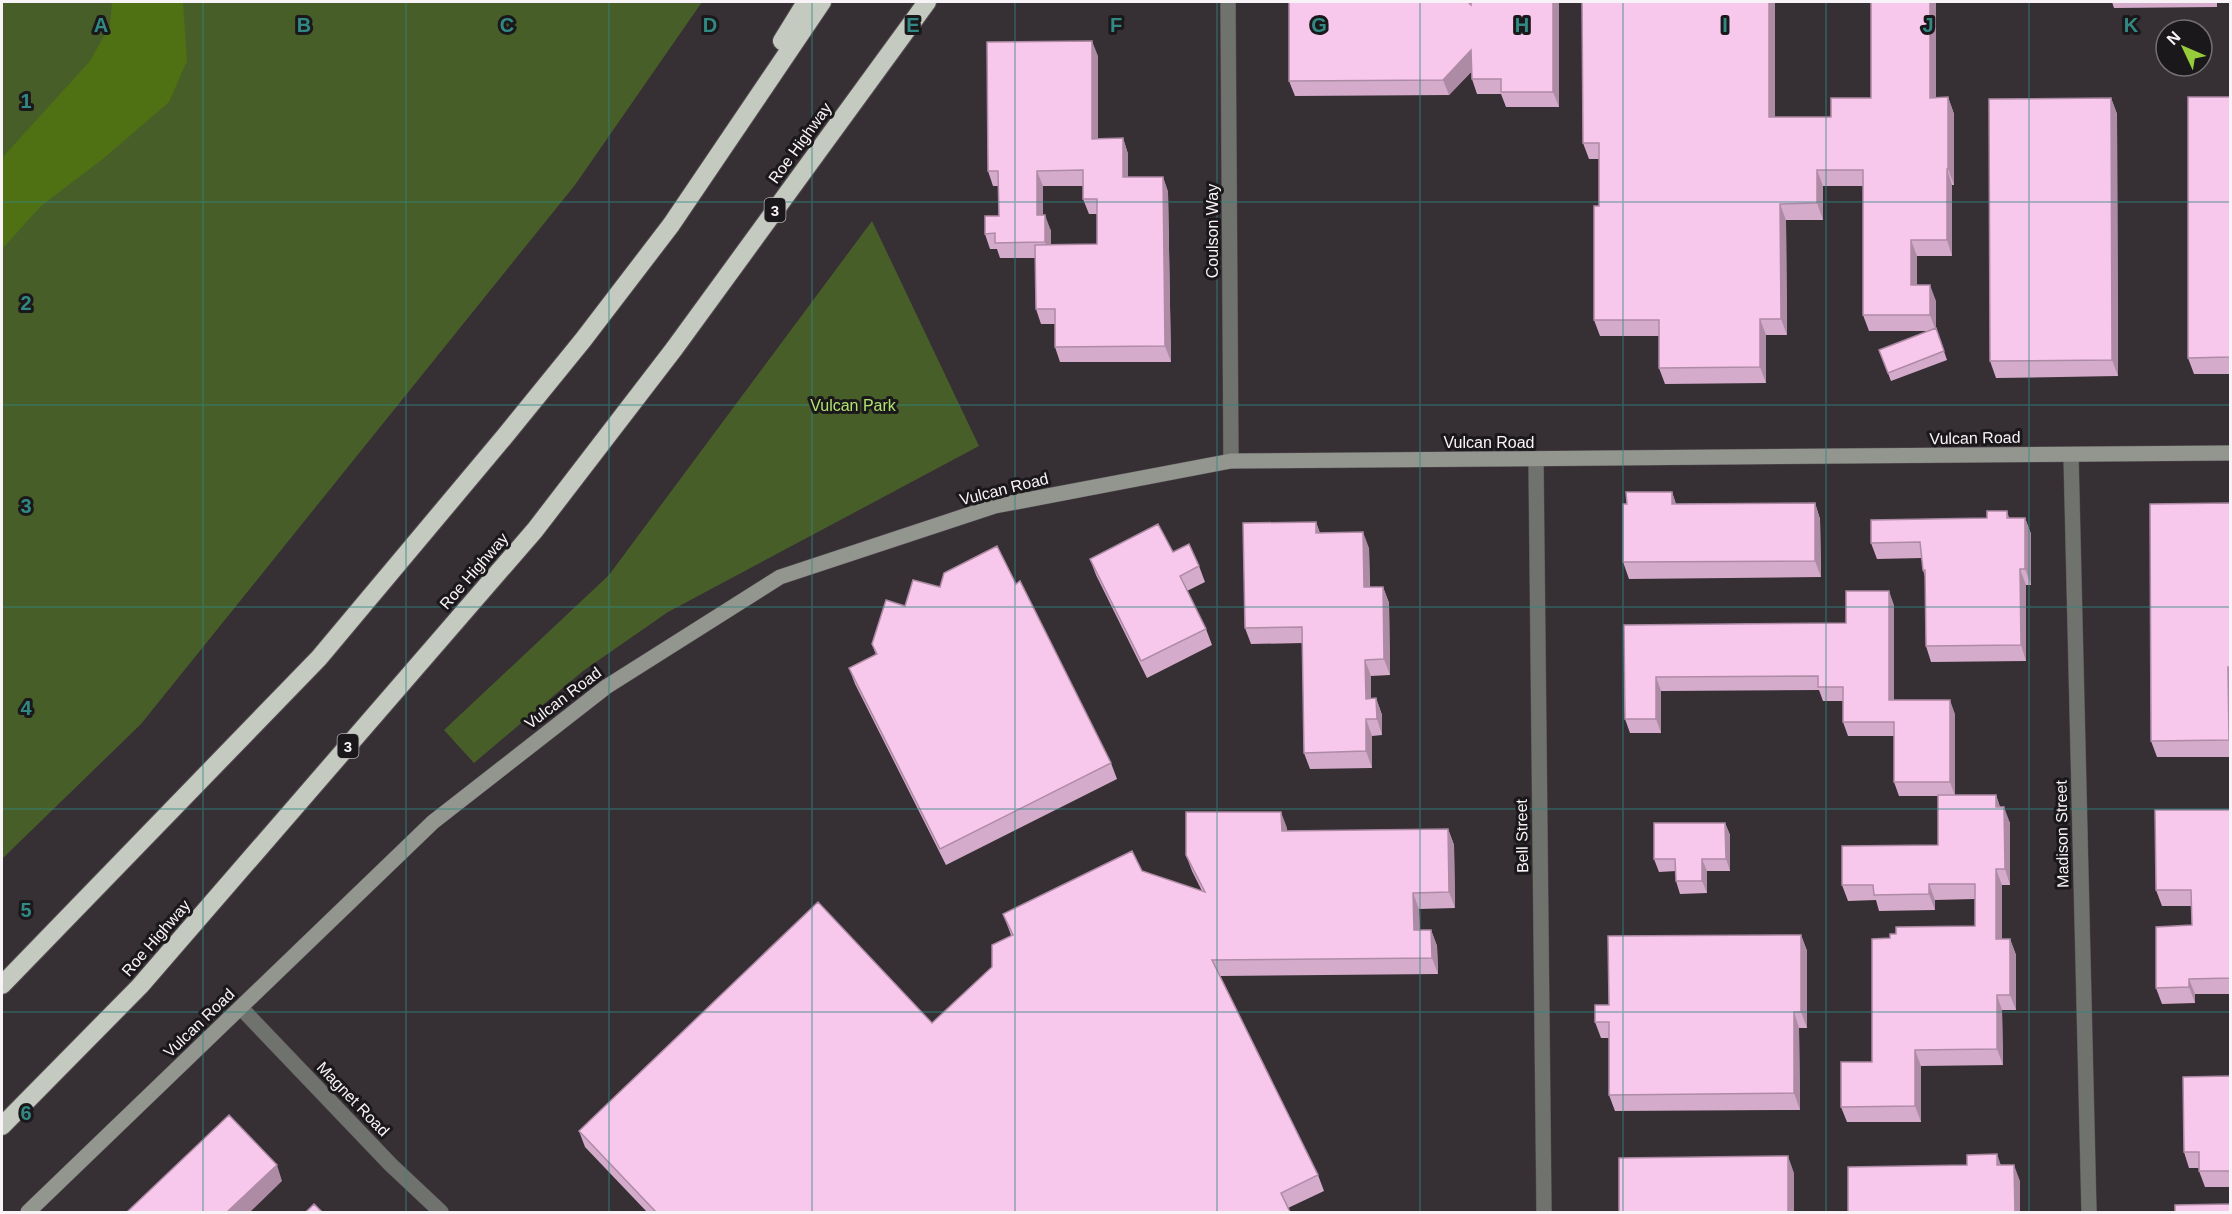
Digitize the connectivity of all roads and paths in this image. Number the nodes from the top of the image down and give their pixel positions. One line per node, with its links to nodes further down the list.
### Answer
1 (806, 2): 5 (highway)
2 (822, 2): 5 (highway)
3 (927, 2): 12 (highway, Roe Highway / 3)
4 (1228, 2): 9 (street, Coulson Way)
5 (671, 225): 10 (highway)
6 (2230, 453): 7 (street, Vulcan Road)
7 (2072, 455): 8 (street, Vulcan Road); 16 (street, Madison Street)
8 (1536, 460): 9 (street, Vulcan Road); 15 (street, Bell Street)
9 (1231, 461): 11 (street, Vulcan Road)
10 (2, 985)
11 (241, 1008): 13 (street, Vulcan Road); 14 (street, Magnet Road)
12 (2, 1126)
13 (28, 1212)
14 (441, 1212)
15 (1544, 1212)
16 (2089, 1212)

